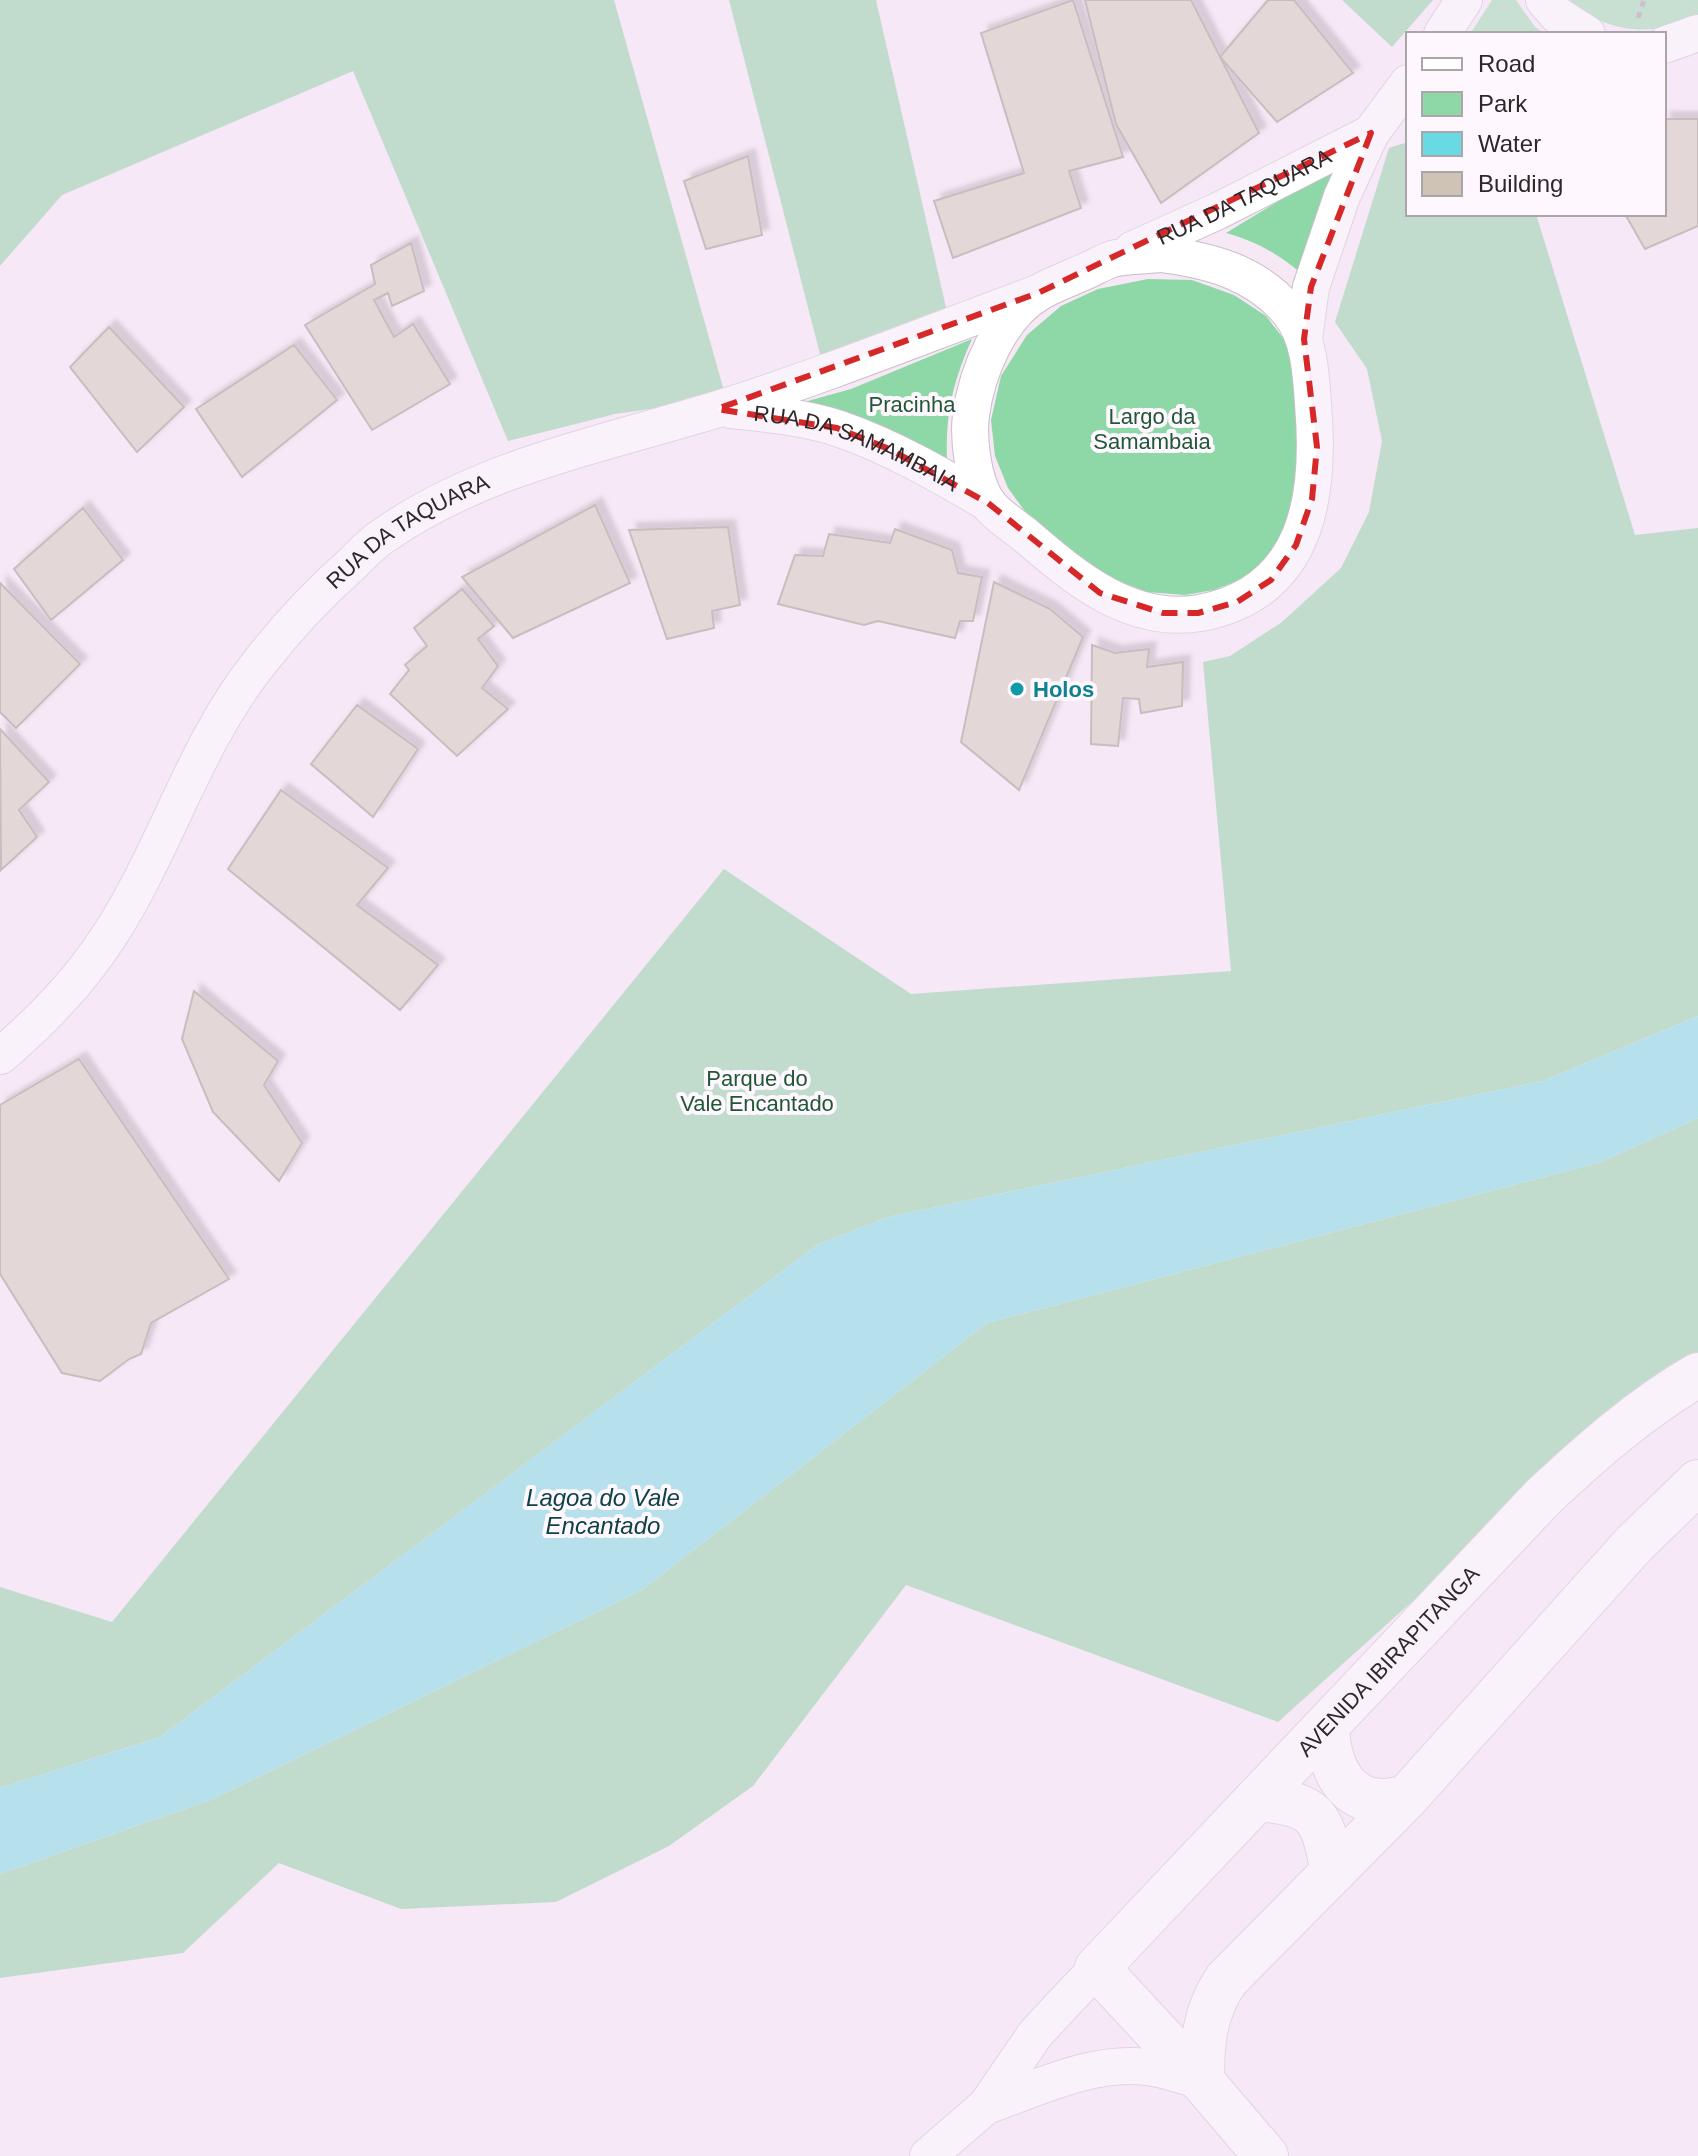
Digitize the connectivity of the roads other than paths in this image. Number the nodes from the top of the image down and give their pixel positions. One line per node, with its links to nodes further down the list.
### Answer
1 (1464, 0): 3 (street)
2 (1544, 0): 4 (street)
3 (1443, 32)
4 (1584, 32)
5 (1406, 87): 6 (street, RUA DA TAQUARA)
6 (1386, 124): 7 (street, RUA DA TAQUARA); 9 (street, RUA DA TAQUARA)
7 (1114, 259): 8 (street, RUA DA TAQUARA); 9 (street)
8 (1038, 293): 10 (street, RUA DA TAQUARA); 11 (street)
9 (1304, 339): 11 (street, RUA DA SAMAMBAIA)
10 (717, 409): 11 (street, RUA DA SAMAMBAIA); 12 (street, RUA DA TAQUARA)
11 (988, 503)
12 (0, 1056)
13 (1698, 1375): 15 (main road, AVENIDA IBIRAPITANGA)
14 (1698, 1482): 16 (main road)
15 (1327, 1727): 16 (main road); 17 (main road, AVENIDA IBIRAPITANGA)
16 (1406, 1798): 18 (main road)
17 (1257, 1799): 18 (main road); 19 (main road, AVENIDA IBIRAPITANGA)
18 (1333, 1872): 20 (main road)
19 (1097, 1968): 20 (main road); 21 (street, AVENIDA IBIRAPITANGA)
20 (1202, 2081): 21 (street, AVENIDA IBIRAPITANGA); 23 (main road)
21 (986, 2106): 22 (street, AVENIDA IBIRAPITANGA)
22 (928, 2156)
23 (1266, 2156)

